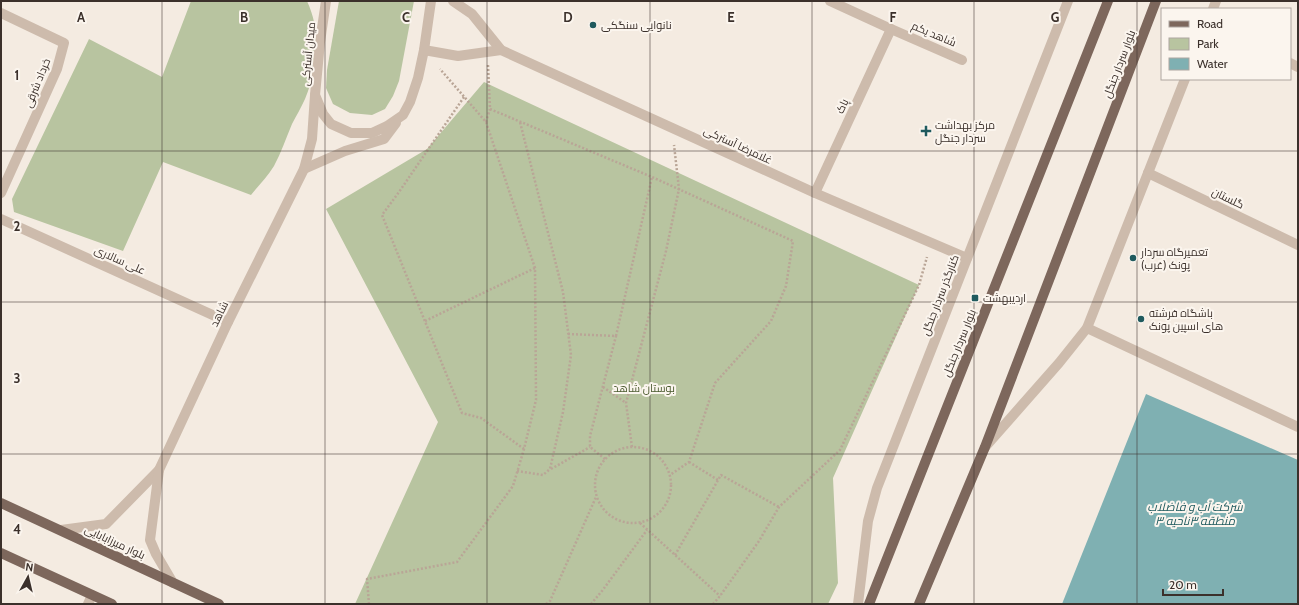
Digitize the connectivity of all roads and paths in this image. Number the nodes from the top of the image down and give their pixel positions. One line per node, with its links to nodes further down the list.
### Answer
1 (326, 1): 15 (street, میدان آسترکی)
2 (431, 1): 10 (street)
3 (453, 1): 11 (street)
4 (830, 1): 9 (street, شاهد یکم)
5 (1068, 1): 31 (street, کنارگذر سردار جنگل)
6 (1108, 1): 71 (main road, بلوار سردار جنگل)
7 (1156, 1): 43 (main road, بلوار سردار جنگل)
8 (1, 14): 27 (street, خرداد شرقی)
9 (891, 29): 13 (street, شاهد یکم); 26 (street, پاک)
10 (424, 50): 12 (street); 16 (path); 18 (street)
11 (501, 50): 12 (street); 21 (street, غلامرضا آسترکی)
12 (488, 52): 17 (path)
13 (962, 60)
14 (1185, 80): 23 (street)
15 (315, 95): 18 (street, میدان آسترکی); 22 (street, شاهد)
16 (464, 97): 19 (path); 33 (path)
17 (490, 109): 19 (path); 20 (path)
18 (403, 115): 22 (street)
19 (486, 122): 32 (path)
20 (520, 122): 24 (path); 36 (path)
21 (672, 128): 25 (path); 26 (street, غلامرضا آسترکی)
22 (304, 169): 34 (street, شاهد)
23 (1148, 173): 30 (street, گلستان); 35 (street)
24 (652, 177): 25 (path); 37 (path)
25 (679, 189): 39 (path); 46 (path)
26 (815, 193): 29 (street, غلامرضا آسترکی)
27 (1, 194)
28 (1, 219): 34 (street, علی سالاری)
29 (931, 243): 31 (street, غلامرضا آسترکی); 54 (path)
30 (1298, 245)
31 (967, 258): 70 (street, کنارگذر سردار جنگل)
32 (535, 268): 33 (path); 44 (path)
33 (425, 321): 44 (path)
34 (228, 322): 48 (street, شاهد)
35 (1087, 328): 40 (street); 43 (street)
36 (568, 334): 37 (path); 47 (path)
37 (616, 336): 38 (path)
38 (603, 387): 39 (path); 41 (path)
39 (626, 403): 42 (path)
40 (1298, 427)
41 (590, 447): 45 (path); 47 (path)
42 (632, 447): 45 (path); 50 (path)
43 (985, 448): 72 (main road, بلوار سردار جنگل)
44 (524, 449): 49 (path)
45 (605, 459): 52 (path)
46 (689, 462): 50 (path); 51 (path)
47 (550, 469): 49 (path)
48 (159, 470): 56 (street, شاهد); 60 (street, شاهد)
49 (518, 471): 66 (path)
50 (670, 475): 55 (path)
51 (718, 480): 54 (path); 59 (path)
52 (596, 497): 55 (path); 63 (path)
53 (1, 503): 56 (main road, بلوار میرزابابایی)
54 (779, 506): 61 (path)
55 (640, 523): 57 (path)
56 (61, 530): 60 (main road, بلوار میرزابابایی)
57 (648, 530): 59 (path); 68 (path)
58 (1, 553): 62 (main road)
59 (675, 555): 61 (path)
60 (173, 583): 65 (main road, بلوار میرزابابایی)
61 (720, 596): 69 (path)
62 (90, 600): 64 (main road)
63 (551, 603): 67 (path)
64 (112, 604)
65 (219, 604)
66 (369, 604)
67 (546, 604)
68 (591, 604)
69 (713, 604)
70 (858, 604)
71 (869, 604)
72 (918, 604)

